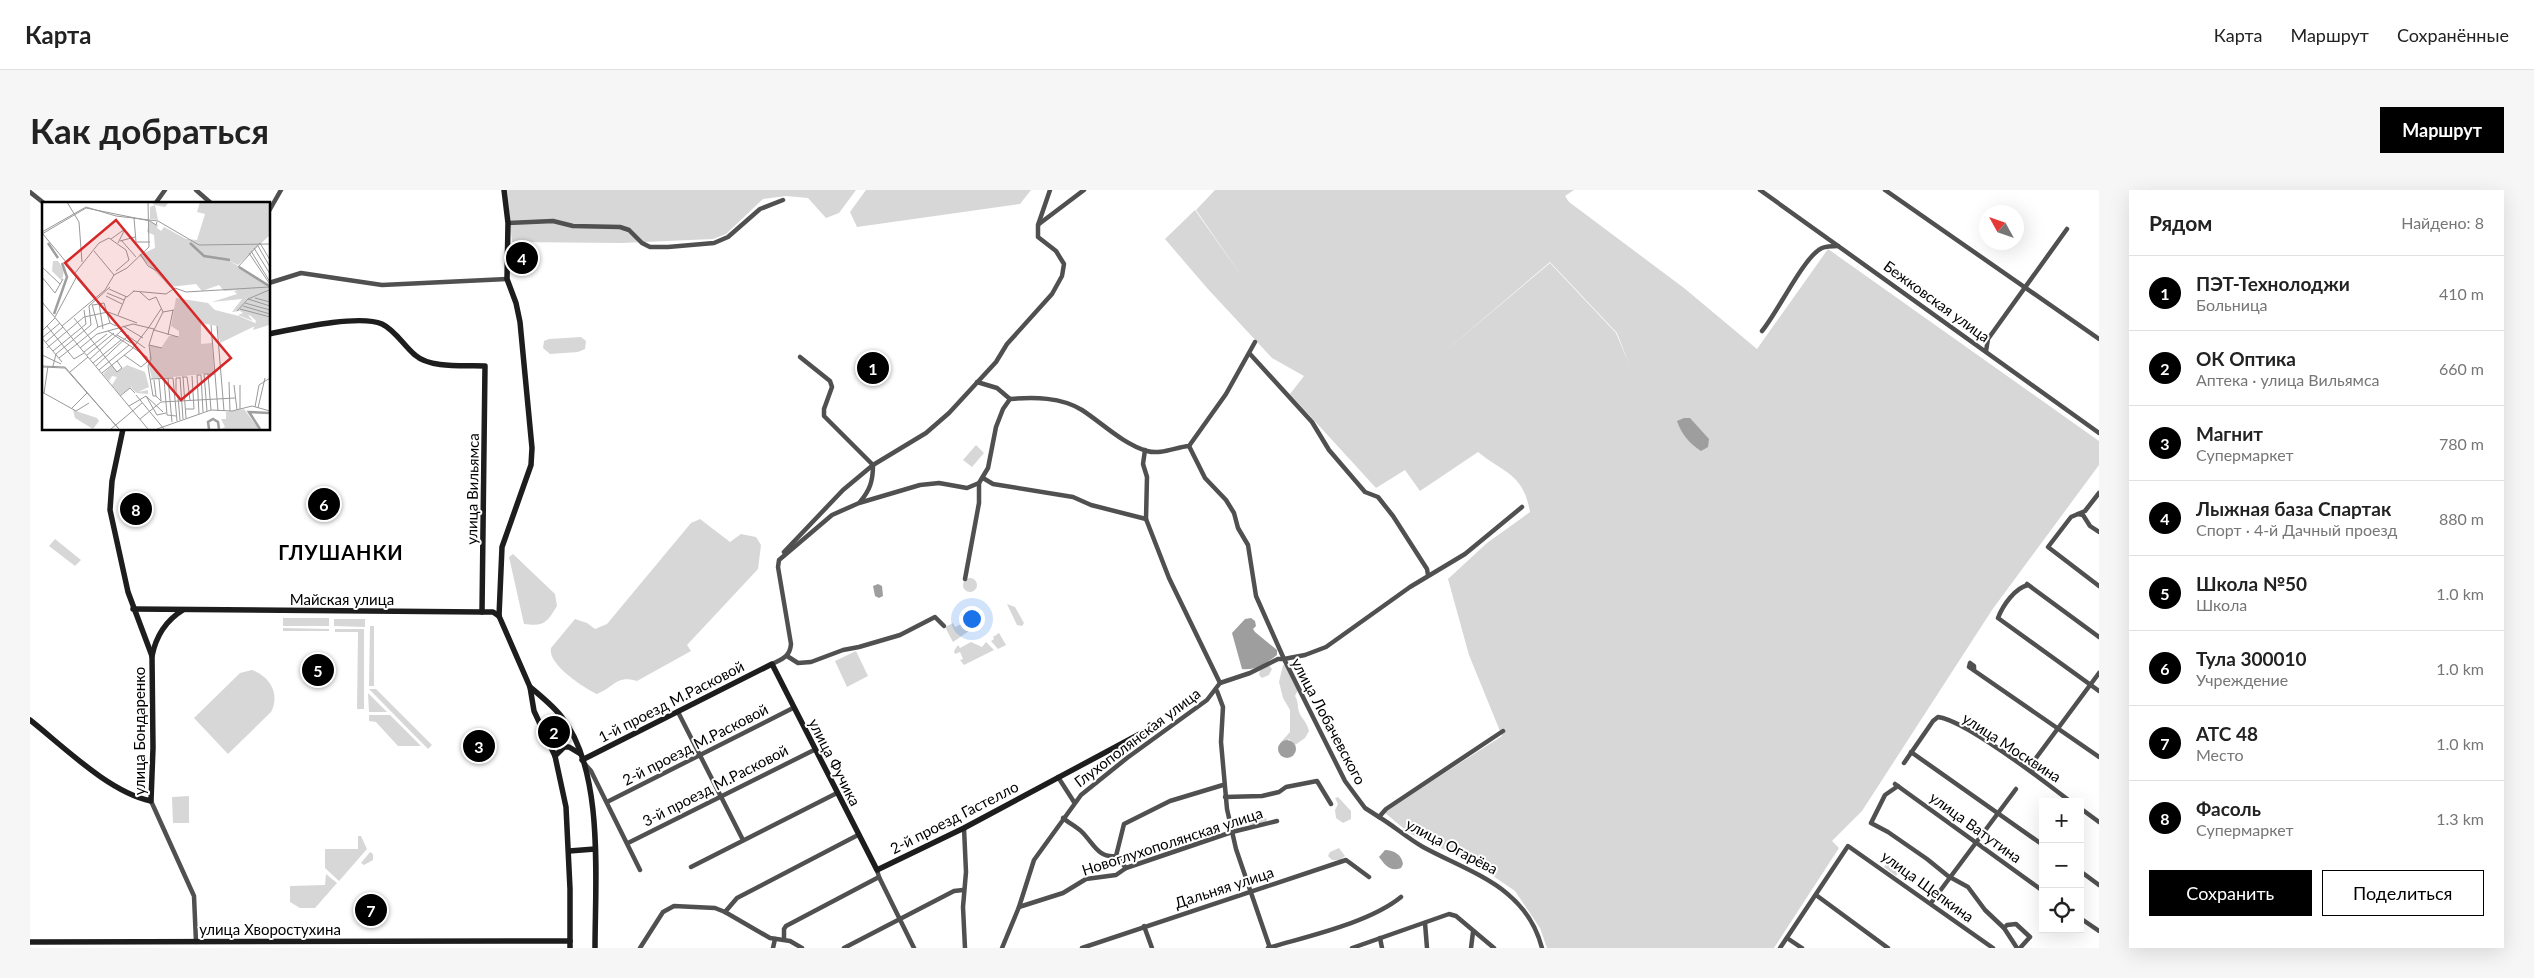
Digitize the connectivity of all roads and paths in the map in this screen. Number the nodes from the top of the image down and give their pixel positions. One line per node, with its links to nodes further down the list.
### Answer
1 (165, 190): 12 (street)
2 (196, 190): 13 (street)
3 (281, 190): 14 (street)
4 (504, 190): 15 (street)
5 (1050, 190): 16 (street)
6 (1084, 190): 16 (street)
7 (1760, 190): 18 (street, Бежковская улица)
8 (1885, 190): 21 (street)
9 (30, 192): 11 (street)
10 (783, 200): 15 (street)
11 (42, 202)
12 (156, 202)
13 (210, 202)
14 (270, 209)
15 (508, 223): 19 (street)
16 (1038, 225): 29 (street)
17 (2067, 230): 21 (street)
18 (1838, 246): 22 (street); 26 (street, Бежковская улица)
19 (507, 280): 20 (street); 55 (street)
20 (270, 282)
21 (2025, 288): 24 (street); 26 (street)
22 (1762, 330)
23 (270, 334): 54 (street, улица Вильямса)
24 (2099, 339)
25 (1255, 342): 27 (street)
26 (1986, 352): 32 (street, Бежковская улица)
27 (1250, 354): 33 (street); 49 (street)
28 (800, 356): 35 (street)
29 (977, 382): 30 (street); 35 (street)
30 (1010, 400): 34 (street); 36 (street)
31 (124, 430): 52 (street, улица Бондаренко)
32 (2099, 433)
33 (1189, 446): 34 (street); 60 (street)
34 (1144, 449): 45 (street)
35 (873, 465): 41 (street); 48 (street)
36 (983, 478): 37 (street); 45 (street)
37 (979, 483): 38 (street); 40 (street)
38 (967, 488): 40 (street); 41 (street)
39 (2099, 493): 43 (street)
40 (980, 498): 50 (street)
41 (859, 503): 48 (street)
42 (1522, 507): 49 (street)
43 (2085, 511): 44 (street); 46 (street)
44 (2078, 514): 46 (street); 51 (street)
45 (1146, 519): 64 (street)
46 (2086, 519): 47 (street)
47 (2099, 532)
48 (782, 555): 59 (street)
49 (1428, 575): 60 (street)
50 (965, 579)
51 (2099, 586)
52 (133, 609): 53 (street, Майская улица); 58 (street, улица Бондаренко)
53 (184, 610): 54 (street, Майская улица); 58 (street)
54 (482, 612): 55 (street, Майская улица)
55 (499, 616): 66 (street)
56 (944, 626): 59 (street)
57 (2099, 637): 65 (street)
58 (152, 656): 92 (street, улица Бондаренко)
59 (787, 656): 61 (street)
60 (1284, 659): 64 (street, улица Лобачевского); 98 (street, улица Лобачевского)
61 (772, 664): 71 (street, улица Фучика); 72 (street, 1-й проезд М.Расковой)
62 (1969, 667): 75 (street)
63 (2099, 673): 65 (street)
64 (1220, 682): 67 (street, Глухополянская улица)
65 (2090, 685): 68 (street); 75 (street)
66 (530, 687): 69 (street); 70 (street)
67 (1216, 691): 86 (street); 94 (street, Глухополянская улица)
68 (2099, 691)
69 (546, 701): 70 (street); 81 (street)
70 (534, 702): 80 (street)
71 (793, 708): 77 (street, улица Фучика); 79 (street, 2-й проезд М.Расковой)
72 (678, 712): 79 (street); 81 (street, 1-й проезд М.Расковой)
73 (30, 720): 92 (street)
74 (1150, 725): 85 (street, 2-й проезд Гастелло)
75 (2058, 729): 82 (street); 84 (street)
76 (1503, 732): 98 (street)
77 (814, 750): 88 (street, улица Фучика); 89 (street, 3-й проезд М.Расковой)
78 (1911, 752): 83 (street); 84 (street, улица Москвина); 97 (street)
79 (700, 755): 89 (street); 93 (street, 2-й проезд М.Расковой)
80 (555, 756): 81 (street); 111 (street)
81 (581, 757): 93 (street); 110 (street)
82 (2099, 757)
83 (1904, 763)
84 (2032, 772): 91 (street, улица Москвина)
85 (1058, 777): 94 (street); 103 (street, 2-й проезд Гастелло)
86 (1223, 785): 90 (street); 112 (street)
87 (2016, 789): 97 (street)
88 (837, 793): 105 (street, улица Фучика); 106 (street)
89 (720, 796): 106 (street); 107 (street, 3-й проезд М.Расковой)
90 (1225, 797): 95 (street); 104 (street)
91 (2067, 798)
92 (151, 801): 141 (street, улица Бондаренко)
93 (607, 802): 107 (street)
94 (1074, 802): 99 (street, Глухополянская улица)
95 (1331, 804)
96 (2084, 811): 101 (street)
97 (1998, 813): 108 (street); 109 (street)
98 (1379, 817): 160 (street, улица Огарёва)
99 (1063, 818): 112 (street); 127 (street, Глухополянская улица)
100 (1277, 821): 104 (street, Новоглухополянская улица)
101 (2099, 822)
102 (1871, 823): 109 (street, улица Ватутина); 119 (street, улица Щепкина)
103 (964, 828): 116 (street, 2-й проезд Гастелло); 122 (street)
104 (1232, 832): 114 (street, Новоглухополянская улица); 123 (street)
105 (858, 835): 116 (street, улица Фучика); 128 (street)
106 (743, 840): 113 (street)
107 (628, 843): 115 (street)
108 (2040, 843)
109 (1977, 844): 119 (street); 121 (street, улица Ватутина)
110 (596, 850): 111 (street); 144 (street)
111 (569, 851): 143 (street)
112 (1116, 856): 114 (street)
113 (690, 867)
114 (1126, 868): 127 (street, Новоглухополянская улица)
115 (640, 870)
116 (878, 874): 129 (street); 139 (street, 2-й проезд Гастелло)
117 (2084, 874): 120 (street)
118 (1369, 877): 123 (street, Дальняя улица)
119 (1952, 877): 126 (street); 133 (street, улица Щепкина)
120 (2099, 885)
121 (2039, 888)
122 (963, 890): 129 (street); 150 (street)
123 (1251, 891): 132 (street, Дальняя улица); 154 (street)
124 (1816, 895): 126 (street, улица Щепкина); 137 (street); 163 (street)
125 (1401, 897): 154 (street)
126 (1932, 903): 164 (street, улица Щепкина)
127 (1019, 907): 151 (street, Глухополянская улица)
128 (726, 912): 138 (street); 145 (street)
129 (899, 919): 148 (street); 149 (street)
130 (2084, 921): 134 (street)
131 (1425, 923): 135 (street); 136 (street); 157 (street)
132 (1144, 926): 152 (street, Дальняя улица); 153 (street)
133 (2004, 928): 165 (street, улица Щепкина); 165 (street)
134 (2099, 931)
135 (1473, 932): 158 (street); 159 (street)
136 (1380, 938): 155 (street); 156 (street)
137 (1788, 938): 161 (street); 162 (street)
138 (776, 939): 139 (street); 146 (street)
139 (784, 939): 147 (street)
140 (30, 942): 141 (street, улица Хворостухина)
141 (196, 942): 142 (street, улица Хворостухина)
142 (237, 945): 143 (street, улица Хворостухина)
143 (570, 945)
144 (595, 948)
145 (640, 948)
146 (774, 948)
147 (802, 948)
148 (844, 948)
149 (914, 948)
150 (965, 948)
151 (1002, 948)
152 (1082, 948)
153 (1152, 948)
154 (1269, 948)
155 (1352, 948)
156 (1382, 948)
157 (1427, 948)
158 (1471, 948)
159 (1494, 948)
160 (1542, 948)
161 (1780, 948)
162 (1802, 948)
163 (1888, 948)
164 (1993, 948)
165 (2018, 948)

